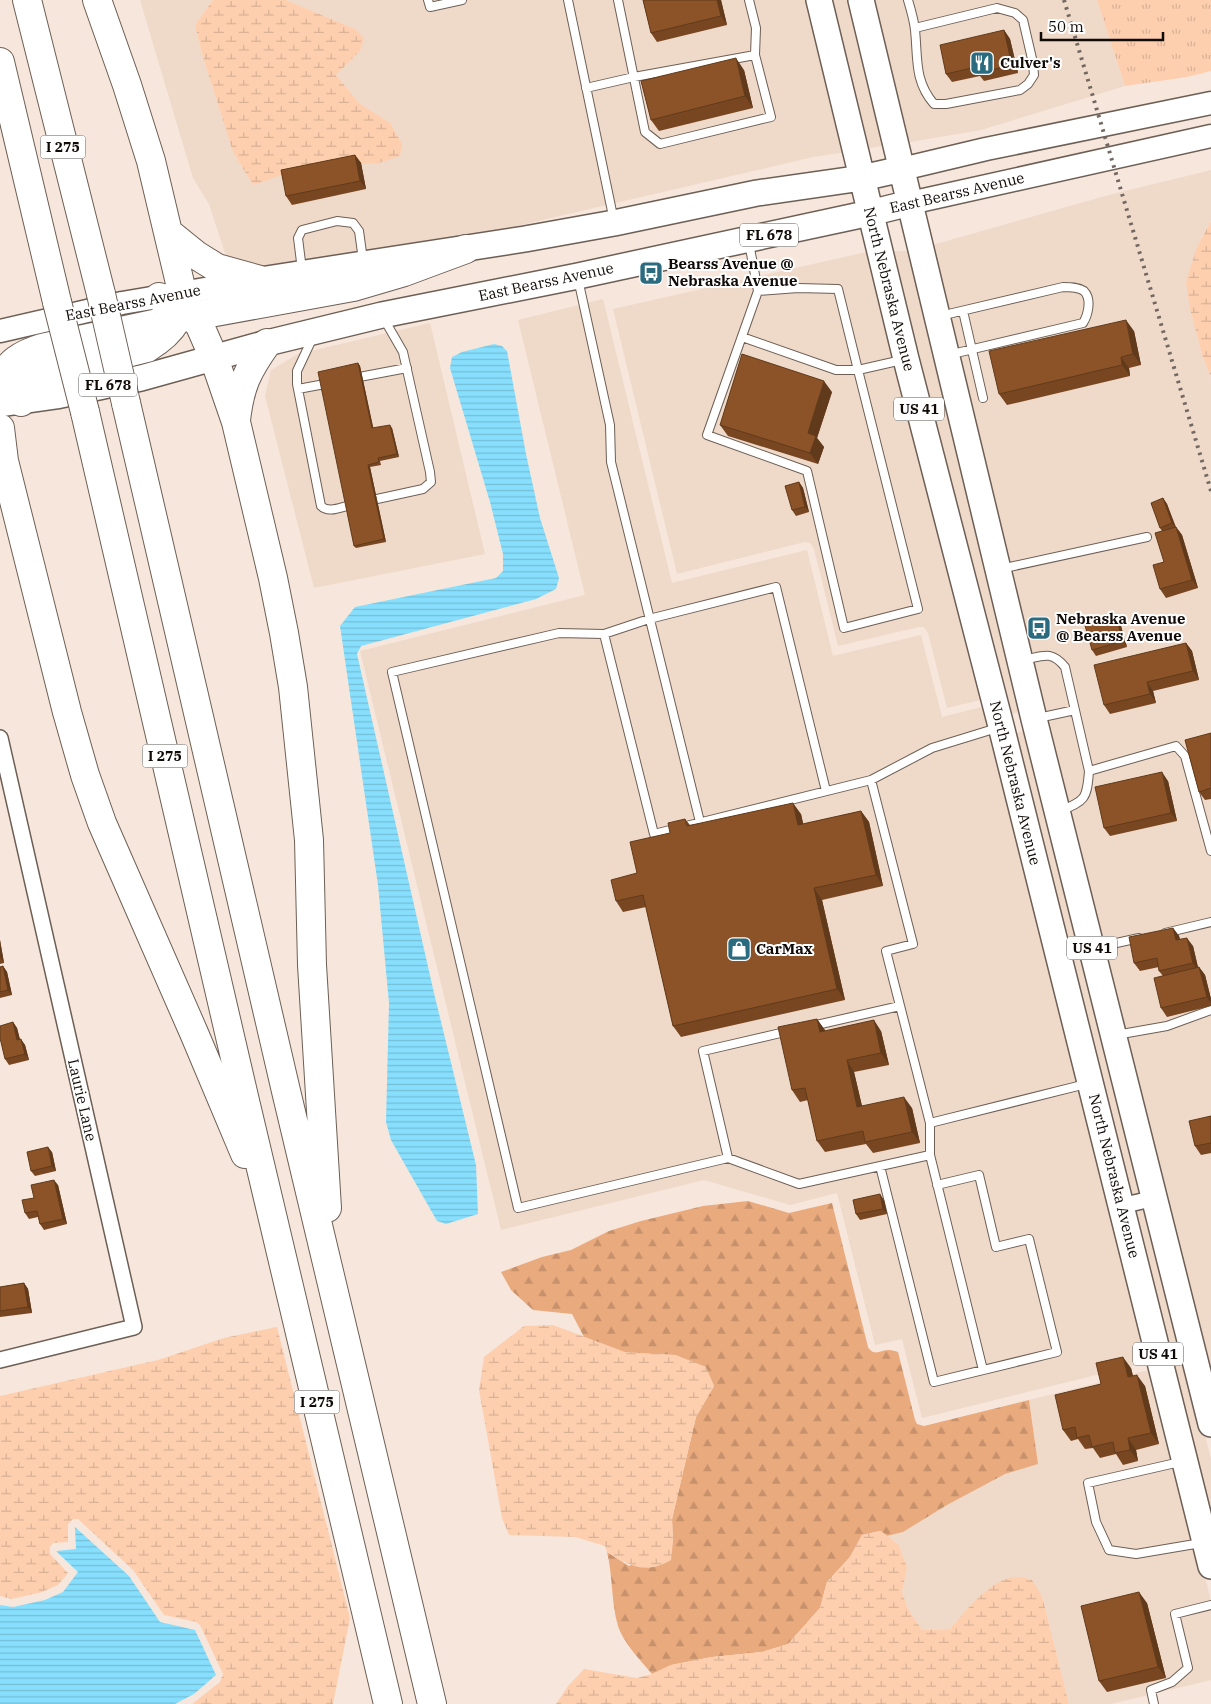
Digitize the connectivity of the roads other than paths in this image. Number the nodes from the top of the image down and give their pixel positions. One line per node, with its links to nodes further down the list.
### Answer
1 (27, 0): 90 (highway, I 275, bridge)
2 (97, 0): 24 (highway)
3 (428, 0): 4 (lane)
4 (462, 0)
5 (568, 0): 16 (lane)
6 (618, 0): 15 (lane)
7 (748, 0): 13 (lane)
8 (819, 0): 20 (main road, North Nebraska Avenue / US 41)
9 (861, 0): 19 (main road, US 41)
10 (908, 0): 12 (lane)
11 (996, 4): 12 (lane); 12 (lane)
12 (915, 28)
13 (755, 55): 15 (lane); 15 (lane)
14 (0, 62): 89 (highway, I 275, bridge)
15 (634, 77): 16 (lane)
16 (586, 88): 23 (lane)
17 (1211, 103): 19 (main road, East Bearss Avenue)
18 (1211, 136): 21 (main road, East Bearss Avenue)
19 (902, 169): 20 (main road, East Bearss Avenue); 21 (main road, US 41)
20 (862, 178): 22 (main road, North Nebraska Avenue / US 41); 23 (main road, East Bearss Avenue)
21 (910, 203): 22 (main road, East Bearss Avenue / FL 678); 35 (main road, US 41)
22 (870, 213): 25 (main road, East Bearss Avenue / FL 678); 43 (main road, North Nebraska Avenue / US 41)
23 (614, 223): 26 (main road, East Bearss Avenue)
24 (170, 234): 30 (highway); 32 (highway)
25 (749, 240): 29 (main road, East Bearss Avenue / FL 678); 31 (lane)
26 (466, 248): 27 (main road, East Bearss Avenue); 32 (highway)
27 (364, 264): 28 (main road, East Bearss Avenue); 28 (lane)
28 (303, 274): 30 (main road, East Bearss Avenue)
29 (578, 276): 34 (main road, East Bearss Avenue / FL 678); 59 (lane)
30 (260, 280): 32 (main road, East Bearss Avenue)
31 (758, 291): 38 (lane); 45 (lane)
32 (179, 306): 37 (main road, East Bearss Avenue); 42 (highway); 48 (highway)
33 (963, 311): 35 (lane); 40 (lane); 40 (lane)
34 (382, 315): 36 (main road, East Bearss Avenue / FL 678); 44 (lane)
35 (937, 317): 41 (main road, US 41)
36 (316, 331): 39 (main road, East Bearss Avenue / FL 678); 49 (lane)
37 (0, 332)
38 (742, 337): 45 (lane); 45 (lane)
39 (267, 343): 42 (main road, East Bearss Avenue / FL 678); 52 (highway)
40 (972, 349): 41 (lane); 50 (lane)
41 (946, 355): 58 (main road, US 41)
42 (214, 358): 51 (main road, East Bearss Avenue / FL 678); 52 (highway)
43 (906, 359): 45 (lane); 64 (main road, North Nebraska Avenue / US 41)
44 (406, 368): 46 (lane); 55 (lane)
45 (858, 370)
46 (343, 380)
47 (334, 382): 49 (lane)
48 (0, 383)
49 (298, 389): 56 (lane)
50 (983, 398)
51 (7, 400)
52 (236, 422): 90 (highway)
53 (0, 428): 54 (highway)
54 (2, 459): 89 (highway)
55 (377, 499)
56 (347, 506)
57 (1147, 536): 58 (lane)
58 (998, 569): 61 (main road, US 41)
59 (649, 619): 60 (lane); 68 (lane); 70 (lane)
60 (604, 634): 70 (lane); 84 (lane)
61 (1020, 661): 62 (lane); 63 (main road, US 41)
62 (1075, 710): 63 (lane); 66 (lane)
63 (1034, 719): 64 (main road); 69 (main road, US 41)
64 (1001, 726): 67 (lane); 81 (main road, North Nebraska Avenue / US 41)
65 (0, 738): 91 (street, Laurie Lane)
66 (1089, 771): 69 (lane); 71 (lane)
67 (871, 780): 68 (lane); 76 (lane)
68 (826, 791): 70 (lane)
69 (1058, 812): 75 (main road, US 41)
70 (700, 822)
71 (1211, 851)
72 (1211, 922): 73 (lane)
73 (1156, 935)
74 (1146, 937): 75 (lane)
75 (1092, 949): 80 (main road, US 41)
76 (900, 1006): 78 (lane); 82 (lane)
77 (1211, 1010): 80 (lane)
78 (806, 1027)
79 (797, 1030): 84 (lane)
80 (1114, 1035): 87 (main road, US 41)
81 (1090, 1082): 82 (lane); 88 (main road, North Nebraska Avenue / US 41)
82 (930, 1124): 83 (lane)
83 (930, 1155): 85 (lane); 86 (lane)
84 (728, 1158): 85 (lane)
85 (880, 1166): 92 (lane)
86 (937, 1185): 92 (lane); 92 (lane)
87 (1155, 1198): 88 (street); 93 (main road, US 41)
88 (1121, 1206): 94 (main road, North Nebraska Avenue / US 41)
89 (275, 1228): 98 (highway, I 275)
90 (332, 1282): 99 (highway, I 275)
91 (0, 1360)
92 (983, 1370)
93 (1211, 1424)
94 (1185, 1461): 95 (main road, North Nebraska Avenue / US 41); 95 (lane)
95 (1205, 1542): 96 (main road, North Nebraska Avenue / US 41)
96 (1211, 1566)
97 (1211, 1605): 100 (lane)
98 (388, 1704)
99 (432, 1704)
100 (1154, 1704)

